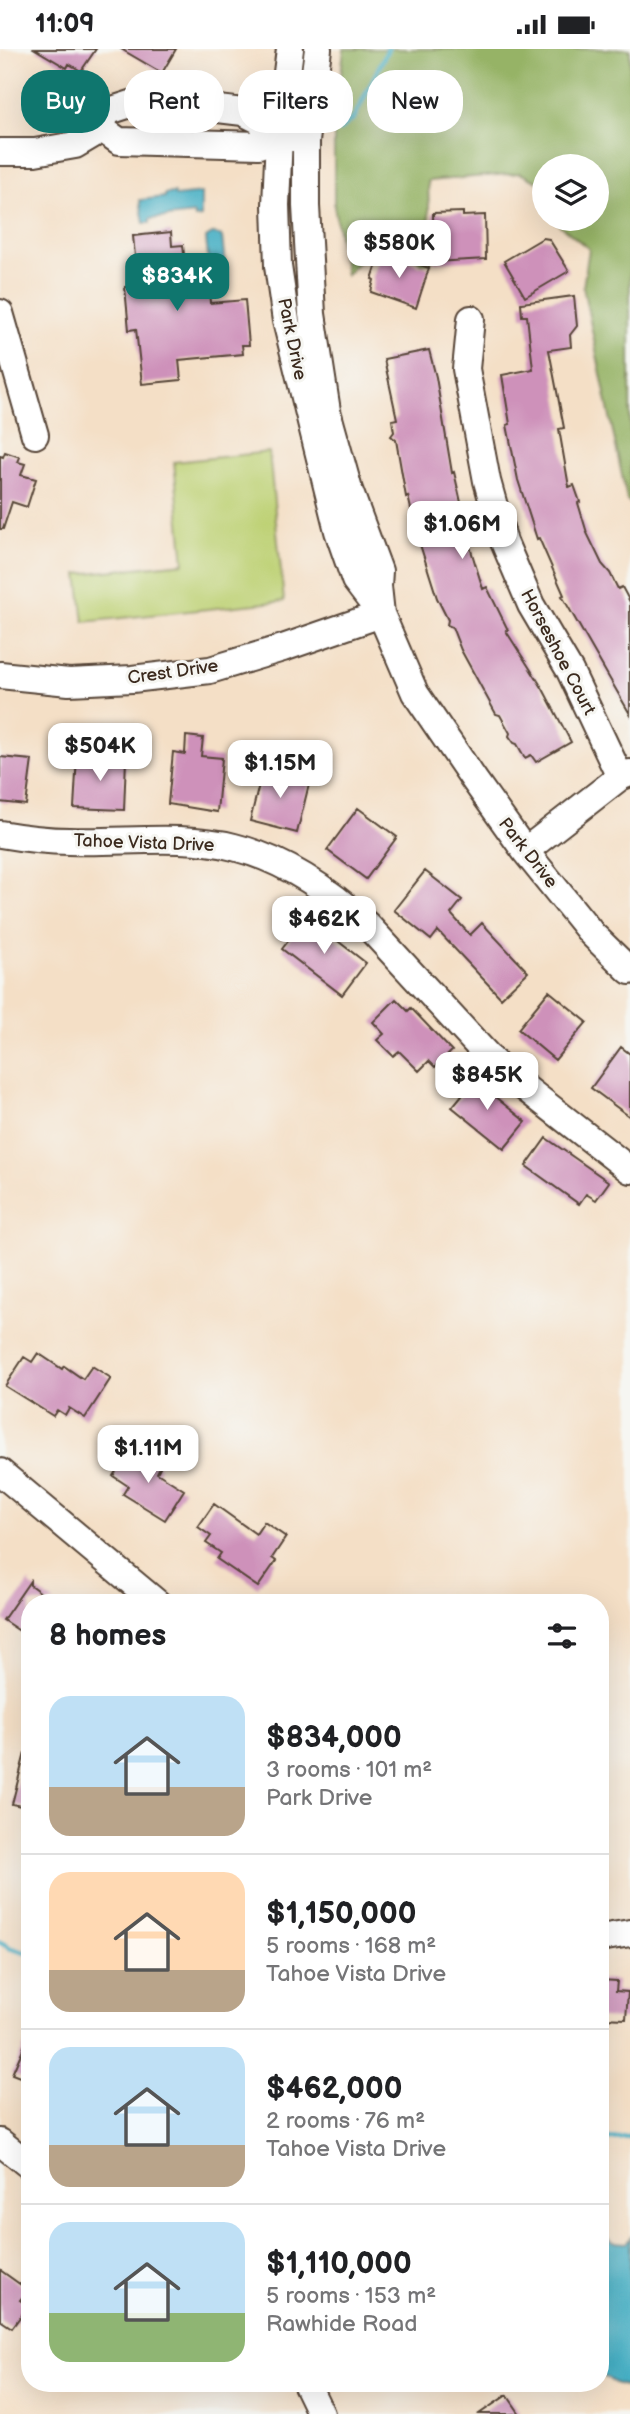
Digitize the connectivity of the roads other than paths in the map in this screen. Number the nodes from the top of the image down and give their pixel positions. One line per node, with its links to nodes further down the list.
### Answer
1 (290, 49): 6 (street, Park Drive)
2 (318, 49): 7 (street, Park Drive)
3 (110, 111): 6 (street)
4 (95, 133): 8 (street)
5 (108, 133): 6 (street)
6 (275, 134): 7 (street); 12 (street, Park Drive)
7 (306, 141): 12 (street, Park Drive)
8 (0, 152)
9 (0, 313): 11 (street)
10 (471, 319): 14 (street, Horseshoe Court)
11 (35, 435)
12 (381, 614): 13 (street, Crest Drive); 16 (street, Park Drive)
13 (0, 675)
14 (625, 775): 16 (street)
15 (0, 834): 18 (street, Tahoe Vista Drive)
16 (525, 851): 17 (street, Park Drive)
17 (630, 971)
18 (630, 1170)
19 (0, 1472): 20 (street)
20 (146, 1594)
21 (630, 1933): 22 (street)
22 (609, 1936)
23 (0, 2142): 24 (street)
24 (21, 2159)
25 (310, 2392): 26 (street)
26 (321, 2414)

